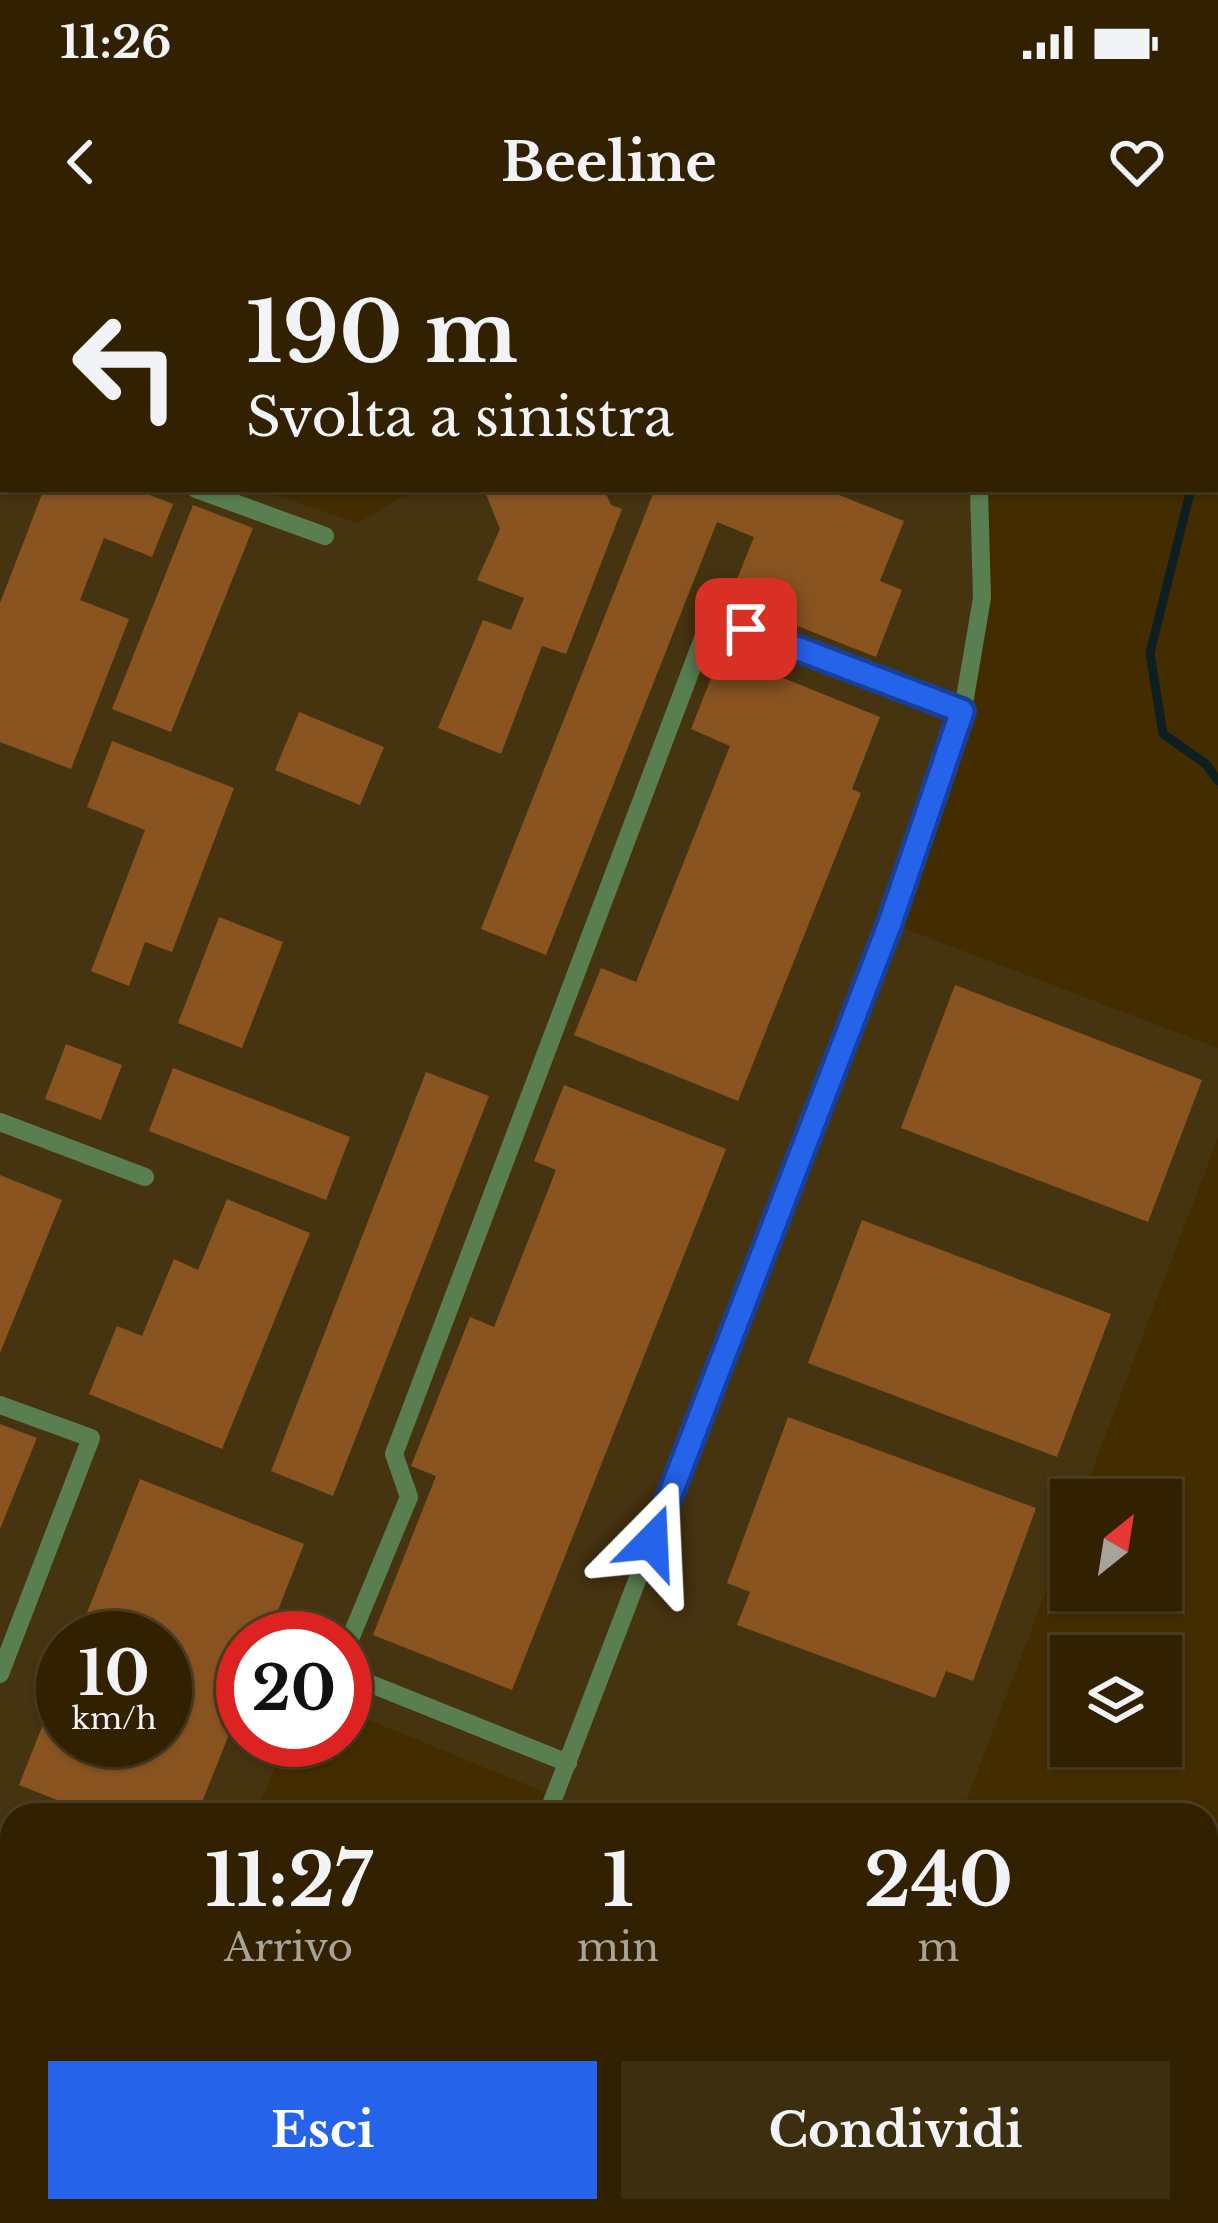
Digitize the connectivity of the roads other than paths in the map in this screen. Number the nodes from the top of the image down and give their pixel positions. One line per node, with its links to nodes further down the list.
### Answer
1 (204, 492): 3 (lane)
2 (979, 492): 4 (lane)
3 (325, 536)
4 (962, 711): 8 (lane); 11 (lane)
5 (0, 1122): 6 (lane)
6 (145, 1178)
7 (0, 1405): 9 (lane)
8 (362, 1611)
9 (0, 1674)
10 (372, 1684): 11 (lane)
11 (568, 1763): 12 (lane)
12 (553, 1803)

